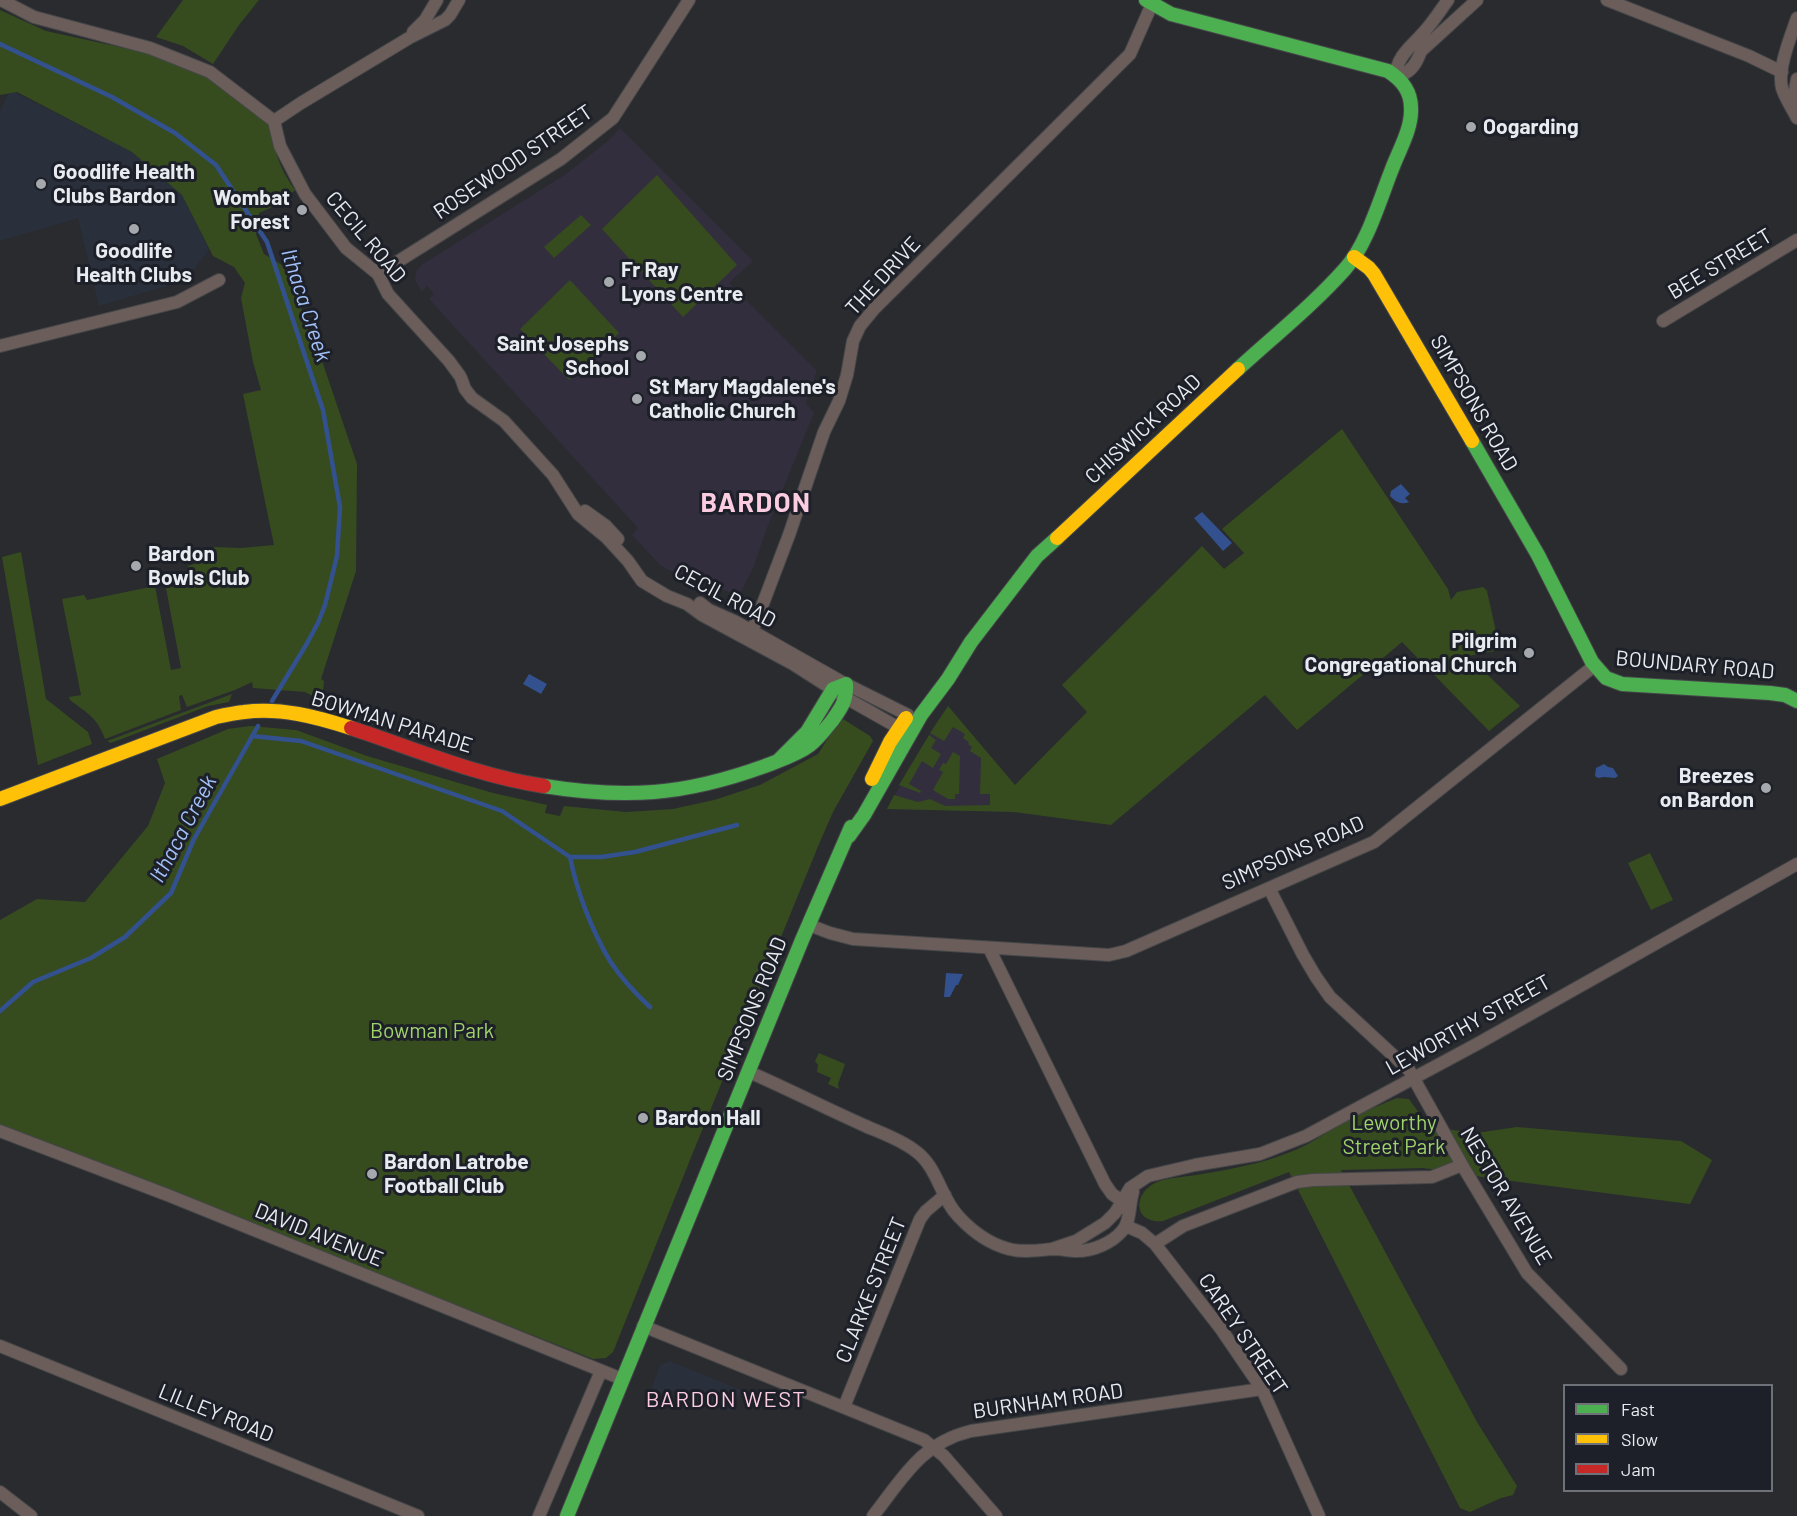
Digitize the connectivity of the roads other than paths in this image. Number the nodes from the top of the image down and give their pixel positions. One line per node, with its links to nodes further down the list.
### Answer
1 (1, 0): 17 (street)
2 (437, 0): 11 (street)
3 (459, 0): 11 (street)
4 (689, 0): 20 (street, ROSEWOOD STREET)
5 (1448, 0): 10 (street)
6 (1477, 0): 12 (street)
7 (1608, 0): 13 (street)
8 (1149, 2): 14 (main road); 24 (street, THE DRIVE)
9 (1797, 18): 13 (street)
10 (1424, 33): 12 (street); 14 (street)
11 (408, 38): 17 (street)
12 (1421, 51): 14 (street)
13 (1782, 72): 16 (street)
14 (1396, 76): 19 (main road)
15 (1797, 79): 16 (street)
16 (1794, 113)
17 (274, 121): 20 (street, CECIL ROAD)
18 (1797, 240): 22 (street, BEE STREET)
19 (1354, 257): 25 (main road, SIMPSONS ROAD); 28 (main road, CHISWICK ROAD)
20 (378, 274): 24 (street, CECIL ROAD)
21 (219, 280): 23 (street)
22 (1663, 321)
23 (0, 346)
24 (749, 634): 26 (street, CECIL ROAD)
25 (1594, 666): 27 (main road, BOUNDARY ROAD); 31 (street, SIMPSONS ROAD)
26 (842, 690): 28 (street, CECIL ROAD); 29 (main road, BOWMAN PARADE)
27 (1797, 700)
28 (906, 724): 32 (main road, CHISWICK ROAD)
29 (0, 799)
30 (1797, 864): 35 (street, LEWORTHY STREET)
31 (1269, 888): 33 (street, SIMPSONS ROAD); 35 (street, NESTOR AVENUE)
32 (809, 925): 33 (street, SIMPSONS ROAD); 34 (main road, SIMPSONS ROAD)
33 (989, 948): 40 (street)
34 (748, 1072): 39 (street, LEWORTHY STREET); 44 (main road, SIMPSONS ROAD)
35 (1414, 1078): 37 (street, NESTOR AVENUE); 38 (street, LEWORTHY STREET)
36 (0, 1131): 47 (street, DAVID AVENUE)
37 (1462, 1165): 42 (street); 46 (street, NESTOR AVENUE)
38 (1143, 1179): 40 (street, LEWORTHY STREET); 41 (street)
39 (945, 1195): 43 (street, LEWORTHY STREET); 50 (street, CLARKE STREET)
40 (1122, 1201): 41 (street); 43 (street, LEWORTHY STREET)
41 (1126, 1226): 42 (street, CAREY STREET); 43 (street, LEWORTHY STREET)
42 (1155, 1244): 49 (street, CAREY STREET)
43 (1052, 1249)
44 (643, 1326): 48 (main road, SIMPSONS ROAD); 50 (street)
45 (0, 1346): 54 (street, LILLEY ROAD)
46 (1621, 1369)
47 (601, 1371): 48 (street, DAVID AVENUE); 55 (street)
48 (622, 1379): 56 (main road, SIMPSONS ROAD)
49 (1262, 1389): 51 (street, BURNHAM ROAD); 59 (street, CAREY STREET)
50 (844, 1407): 51 (street)
51 (933, 1446): 57 (street, BURNHAM ROAD); 58 (street)
52 (0, 1492): 53 (street)
53 (31, 1516)
54 (418, 1516)
55 (539, 1516)
56 (567, 1516)
57 (873, 1516)
58 (996, 1516)
59 (1319, 1516)

